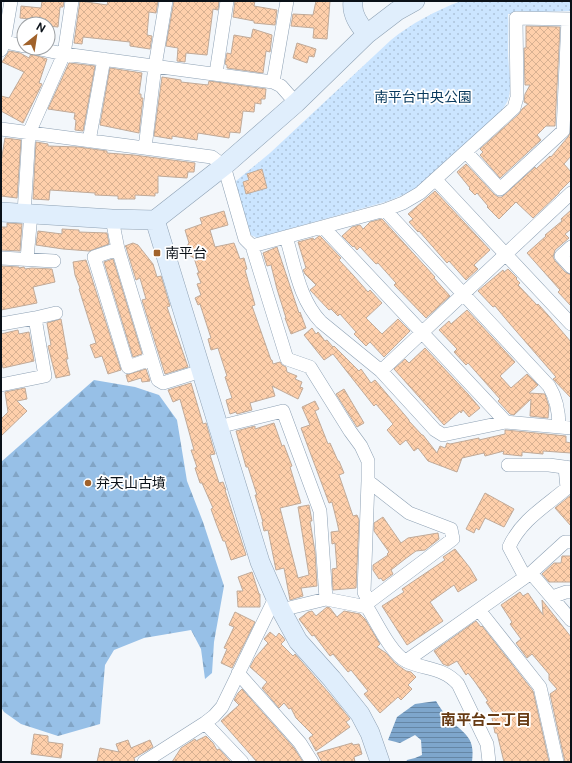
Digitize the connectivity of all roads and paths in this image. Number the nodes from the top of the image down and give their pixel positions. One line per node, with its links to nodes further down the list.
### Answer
1 (11, 1): 10 (street)
2 (72, 1): 13 (street)
3 (166, 1): 15 (street)
4 (227, 1): 16 (street)
5 (287, 1): 17 (street)
6 (353, 1): 9 (street)
7 (415, 1): 9 (street)
8 (570, 19): 23 (street); 23 (street)
9 (367, 34): 18 (street)
10 (2, 45): 11 (street)
11 (16, 46)
12 (56, 52): 13 (street)
13 (64, 54): 14 (street); 20 (street)
14 (104, 59): 15 (street); 21 (street)
15 (155, 66): 16 (street); 22 (street)
16 (216, 73): 17 (street)
17 (273, 82): 18 (street)
18 (296, 103): 24 (street)
19 (1, 129): 20 (street)
20 (29, 133): 21 (street); 29 (street)
21 (90, 141): 22 (street)
22 (145, 148): 24 (street)
23 (466, 152): 25 (street)
24 (224, 166): 31 (street); 34 (street)
25 (436, 180): 27 (street); 37 (street)
26 (571, 194): 37 (street)
27 (385, 210): 32 (street); 42 (street)
28 (1, 212): 29 (street)
29 (28, 214): 30 (street); 39 (street)
30 (112, 219): 31 (street); 36 (street)
31 (154, 220): 49 (street)
32 (323, 227): 33 (street); 47 (street)
33 (286, 237): 34 (street); 50 (street)
34 (252, 246): 57 (street)
35 (571, 247): 41 (street)
36 (118, 250): 48 (street); 48 (street)
37 (506, 255): 42 (street); 45 (street)
38 (1, 258): 39 (street)
39 (27, 260): 40 (street)
40 (54, 261)
41 (571, 267)
42 (463, 294): 47 (street); 54 (street)
43 (56, 313): 44 (street)
44 (35, 318): 46 (street); 51 (street)
45 (570, 320)
46 (1, 324)
47 (422, 333): 50 (street); 52 (street)
48 (151, 359): 49 (street)
49 (201, 371): 53 (street)
50 (381, 371): 52 (street)
51 (1, 385)
52 (506, 422): 54 (street)
53 (218, 427): 62 (street); 63 (street)
54 (565, 428)
55 (508, 465): 56 (street)
56 (568, 468): 59 (street)
57 (368, 480): 64 (street); 64 (street)
58 (571, 542): 59 (street)
59 (528, 575): 61 (street); 65 (street)
60 (571, 592): 61 (street)
61 (552, 597): 66 (street)
62 (326, 599): 63 (street); 64 (street)
63 (278, 604): 68 (street); 74 (street)
64 (368, 604): 67 (street)
65 (479, 610): 67 (street); 76 (street)
66 (571, 620)
67 (406, 661): 75 (street)
68 (238, 673): 69 (street); 73 (street)
69 (205, 722): 70 (street); 72 (street)
70 (158, 758): 71 (street)
71 (144, 762)
72 (242, 762)
73 (312, 762)
74 (380, 762)
75 (489, 762)
76 (557, 762)

